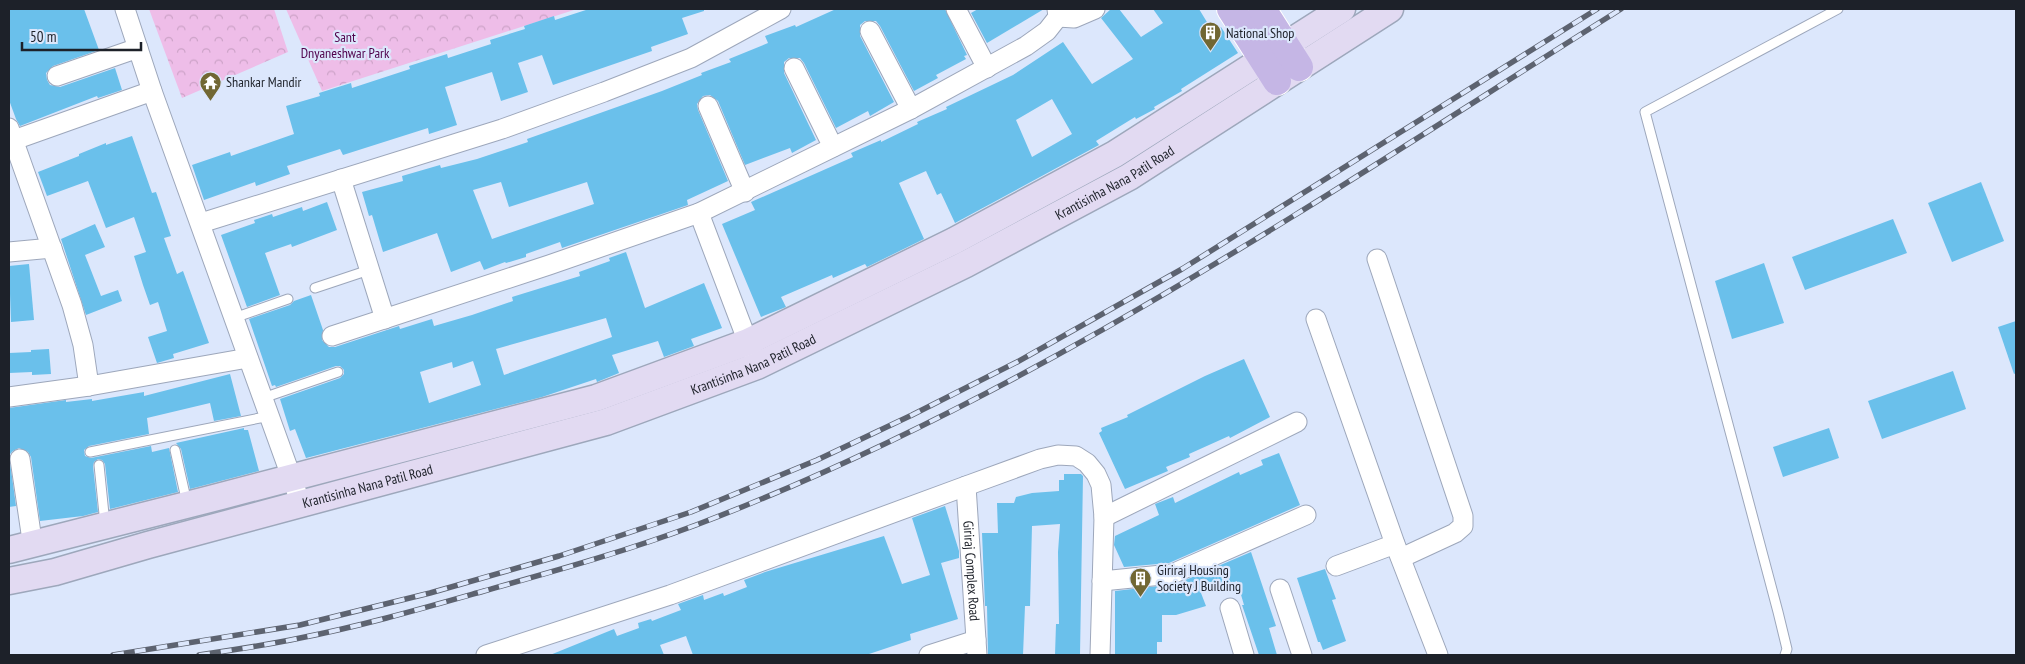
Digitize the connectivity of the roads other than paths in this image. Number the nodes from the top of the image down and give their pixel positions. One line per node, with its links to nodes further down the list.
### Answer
1 (125, 9): 12 (street)
2 (781, 9): 22 (street)
3 (956, 9): 15 (street)
4 (1095, 9): 10 (street)
5 (1231, 9): 13 (main road)
6 (1262, 9): 13 (main road)
7 (1342, 9): 13 (main road, Krantisinha Nana Patil Road)
8 (1390, 9): 13 (main road, Krantisinha Nana Patil Road)
9 (1838, 9): 70 (lane)
10 (1057, 13): 15 (street)
11 (870, 32): 19 (street)
12 (138, 48): 16 (street); 17 (street)
13 (1281, 63): 36 (main road, Krantisinha Nana Patil Road); 38 (main road, Krantisinha Nana Patil Road)
14 (794, 68): 21 (street)
15 (987, 68): 19 (street)
16 (57, 76)
17 (152, 91): 20 (street); 25 (street)
18 (708, 106): 23 (street)
19 (911, 109): 21 (street)
20 (11, 134): 26 (street)
21 (833, 147): 23 (street)
22 (341, 179): 25 (street); 29 (street)
23 (745, 192): 24 (street)
24 (699, 213): 33 (street); 36 (street)
25 (201, 223): 32 (street)
26 (52, 248): 27 (street); 40 (street)
27 (9, 252)
28 (1378, 259): 57 (street)
29 (369, 270): 30 (lane); 33 (street)
30 (315, 288)
31 (288, 300): 32 (lane)
32 (234, 318): 37 (street)
33 (384, 319): 35 (street)
34 (1316, 319): 57 (street)
35 (332, 336)
36 (748, 342): 38 (street); 49 (main road, Krantisinha Nana Patil Road)
37 (248, 358): 40 (street); 42 (street)
38 (757, 366): 52 (main road, Krantisinha Nana Patil Road)
39 (338, 372): 42 (lane)
40 (90, 386): 41 (street)
41 (9, 397)
42 (263, 398): 43 (street)
43 (270, 416): 46 (lane); 49 (street)
44 (1297, 422): 54 (street)
45 (175, 450): 51 (lane)
46 (90, 452)
47 (20, 459): 56 (street)
48 (99, 465): 55 (lane)
49 (293, 478): 51 (main road, Krantisinha Nana Patil Road); 52 (street)
50 (966, 486): 54 (street); 63 (street, Giriraj Complex Road); 64 (street)
51 (187, 504): 55 (main road, Krantisinha Nana Patil Road)
52 (301, 504): 59 (main road, Krantisinha Nana Patil Road)
53 (1306, 516): 60 (street)
54 (1104, 517): 60 (street)
55 (106, 524): 56 (main road, Krantisinha Nana Patil Road)
56 (24, 542)
57 (1398, 551): 58 (street); 69 (street)
58 (1336, 566)
59 (9, 579)
60 (1102, 581): 66 (street)
61 (1280, 589): 68 (street)
62 (1230, 608): 67 (street)
63 (977, 648): 65 (street)
64 (486, 655)
65 (929, 655)
66 (1100, 655)
67 (1244, 655)
68 (1302, 655)
69 (1438, 655)
70 (1785, 655)

